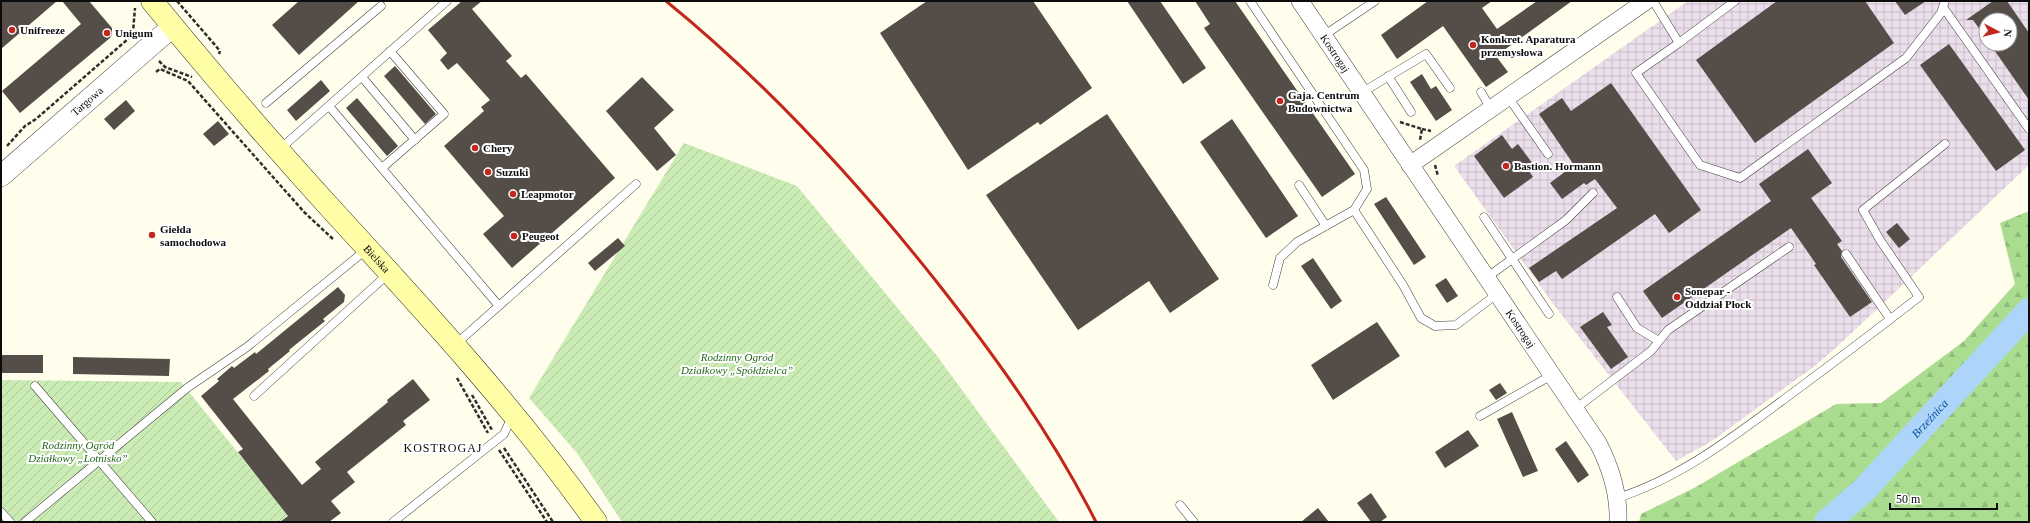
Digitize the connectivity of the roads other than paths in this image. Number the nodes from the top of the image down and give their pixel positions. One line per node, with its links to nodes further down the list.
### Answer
1 (447, 1): 14 (lane)
2 (1250, 1): 36 (lane)
3 (1300, 1): 12 (street, Kostrogaj)
4 (1375, 1): 12 (lane)
5 (1646, 1): 20 (street)
6 (1653, 1): 13 (lane)
7 (1735, 1): 13 (lane)
8 (150, 2): 11 (main road, Bielska)
9 (1944, 4): 13 (lane); 25 (lane)
10 (380, 6): 21 (lane)
11 (172, 26): 28 (main road, Bielska); 32 (street, Targowa)
12 (1323, 36): 19 (street, Kostrogaj)
13 (1679, 43)
14 (390, 51): 16 (lane); 26 (lane)
15 (1388, 76): 17 (lane); 19 (lane); 24 (lane)
16 (362, 77): 22 (lane); 26 (lane)
17 (1450, 88)
18 (1481, 92): 23 (lane)
19 (1361, 94): 30 (street, Kostrogaj)
20 (1508, 97): 23 (street); 29 (lane)
21 (266, 103)
22 (329, 106): 28 (lane); 31 (lane)
23 (1491, 109): 30 (street)
24 (1411, 112)
25 (2029, 129)
26 (415, 140): 31 (lane)
27 (1945, 144): 50 (lane)
28 (279, 150): 39 (main road, Bielska)
29 (1548, 154)
30 (1410, 165): 44 (street, Kostrogaj)
31 (382, 168): 48 (lane)
32 (1, 176)
33 (636, 184): 48 (lane)
34 (1299, 185): 38 (lane)
35 (1593, 193): 42 (lane)
36 (1354, 210): 38 (lane); 46 (lane)
37 (1484, 217): 42 (lane)
38 (1326, 226): 45 (lane)
39 (369, 247): 43 (main road, Bielska); 59 (lane)
40 (1789, 247): 51 (lane)
41 (1846, 254): 50 (lane)
42 (1512, 260): 44 (lane); 49 (lane)
43 (390, 272): 52 (main road, Bielska); 55 (lane)
44 (1486, 278): 46 (street, Kostrogaj)
45 (1273, 285)
46 (1497, 294): 53 (street, Kostrogaj)
47 (1617, 297): 51 (lane)
48 (499, 306): 52 (lane)
49 (1548, 314)
50 (1890, 319): 60 (lane)
51 (1659, 341): 56 (lane)
52 (455, 345): 58 (main road, Bielska)
53 (1552, 375): 56 (street, Kostrogaj); 57 (lane)
54 (35, 386): 59 (lane)
55 (254, 396)
56 (1575, 409): 60 (street, Kostrogaj)
57 (1480, 416)
58 (517, 418): 66 (lane); 67 (main road, Bielska)
59 (99, 461): 64 (lane); 65 (lane)
60 (1617, 498): 69 (street, Kostrogaj)
61 (1180, 505): 68 (lane)
62 (1, 512): 63 (lane)
63 (10, 522)
64 (25, 522)
65 (152, 522)
66 (394, 522)
67 (596, 522)
68 (1194, 522)
69 (1618, 522)

